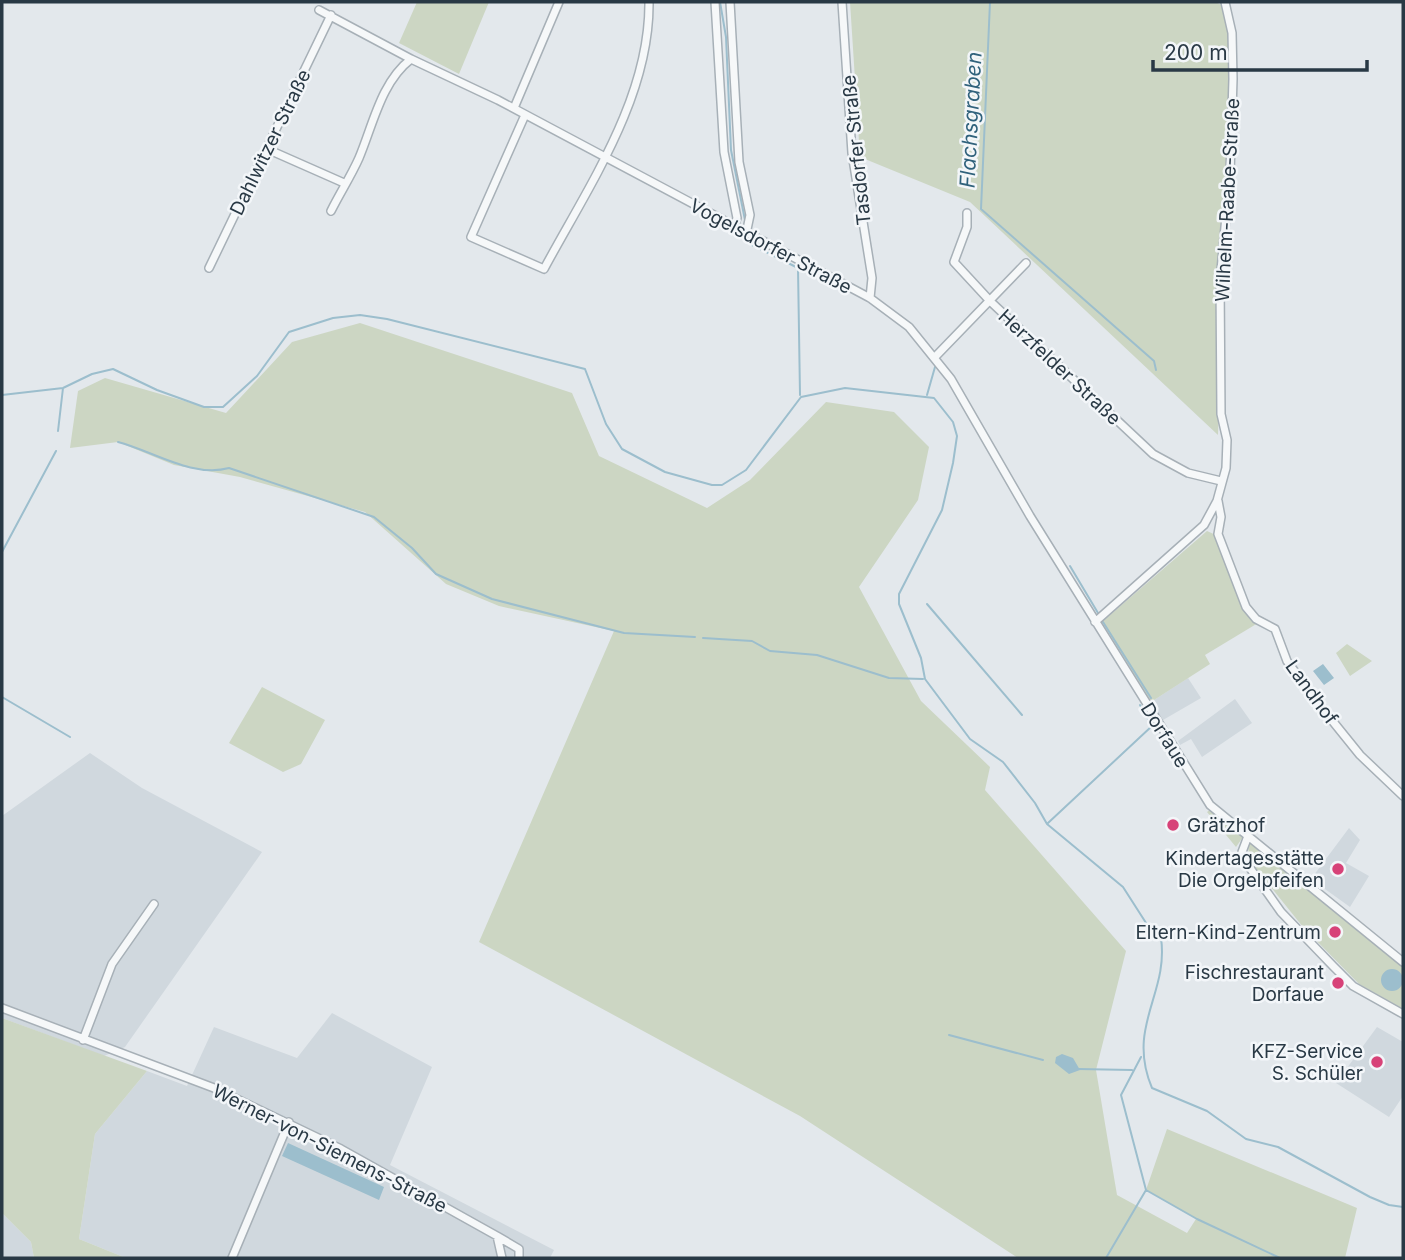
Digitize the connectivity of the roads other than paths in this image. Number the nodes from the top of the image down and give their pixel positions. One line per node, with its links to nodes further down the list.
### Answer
1 (559, 2): 10 (street)
2 (649, 2): 13 (street)
3 (715, 2): 17 (street)
4 (730, 2): 18 (street)
5 (842, 2): 21 (street, Tasdorfer Straße)
6 (1225, 2): 24 (street, Wilhelm-Raabe-Straße)
7 (319, 10): 8 (street, Vogelsdorfer Straße)
8 (331, 15): 9 (street, Vogelsdorfer Straße); 12 (street, Dahlwitzer Straße)
9 (411, 59): 10 (street, Vogelsdorfer Straße); 14 (street)
10 (514, 108): 11 (street, Vogelsdorfer Straße)
11 (525, 115): 13 (street, Vogelsdorfer Straße); 13 (street)
12 (267, 149): 14 (street); 20 (street, Dahlwitzer Straße)
13 (604, 158): 17 (street, Vogelsdorfer Straße)
14 (344, 183): 15 (street)
15 (331, 211)
16 (967, 213): 22 (street, Herzfelder Straße)
17 (734, 227): 18 (street, Vogelsdorfer Straße)
18 (746, 234): 21 (street, Vogelsdorfer Straße)
19 (1026, 263): 22 (street)
20 (209, 268)
21 (870, 298): 23 (street, Vogelsdorfer Straße)
22 (991, 302): 23 (street); 24 (street, Herzfelder Straße)
23 (935, 357): 26 (street, Vogelsdorfer Straße)
24 (1221, 481): 25 (street, Wilhelm-Raabe-Straße)
25 (1217, 500): 26 (street); 27 (street, Landhof)
26 (1095, 622): 28 (street, Dorfaue)
27 (1403, 796)
28 (1248, 836): 30 (street, Dorfaue); 32 (street)
29 (155, 904): 33 (street)
30 (1403, 962)
31 (2, 1008): 33 (street, Werner-von-Siemens-Straße)
32 (1403, 1014)
33 (83, 1040): 34 (street, Werner-von-Siemens-Straße)
34 (289, 1122): 35 (street, Werner-von-Siemens-Straße); 36 (street)
35 (497, 1236): 37 (street); 38 (street, Werner-von-Siemens-Straße)
36 (232, 1258)
37 (502, 1258)
38 (519, 1258)

